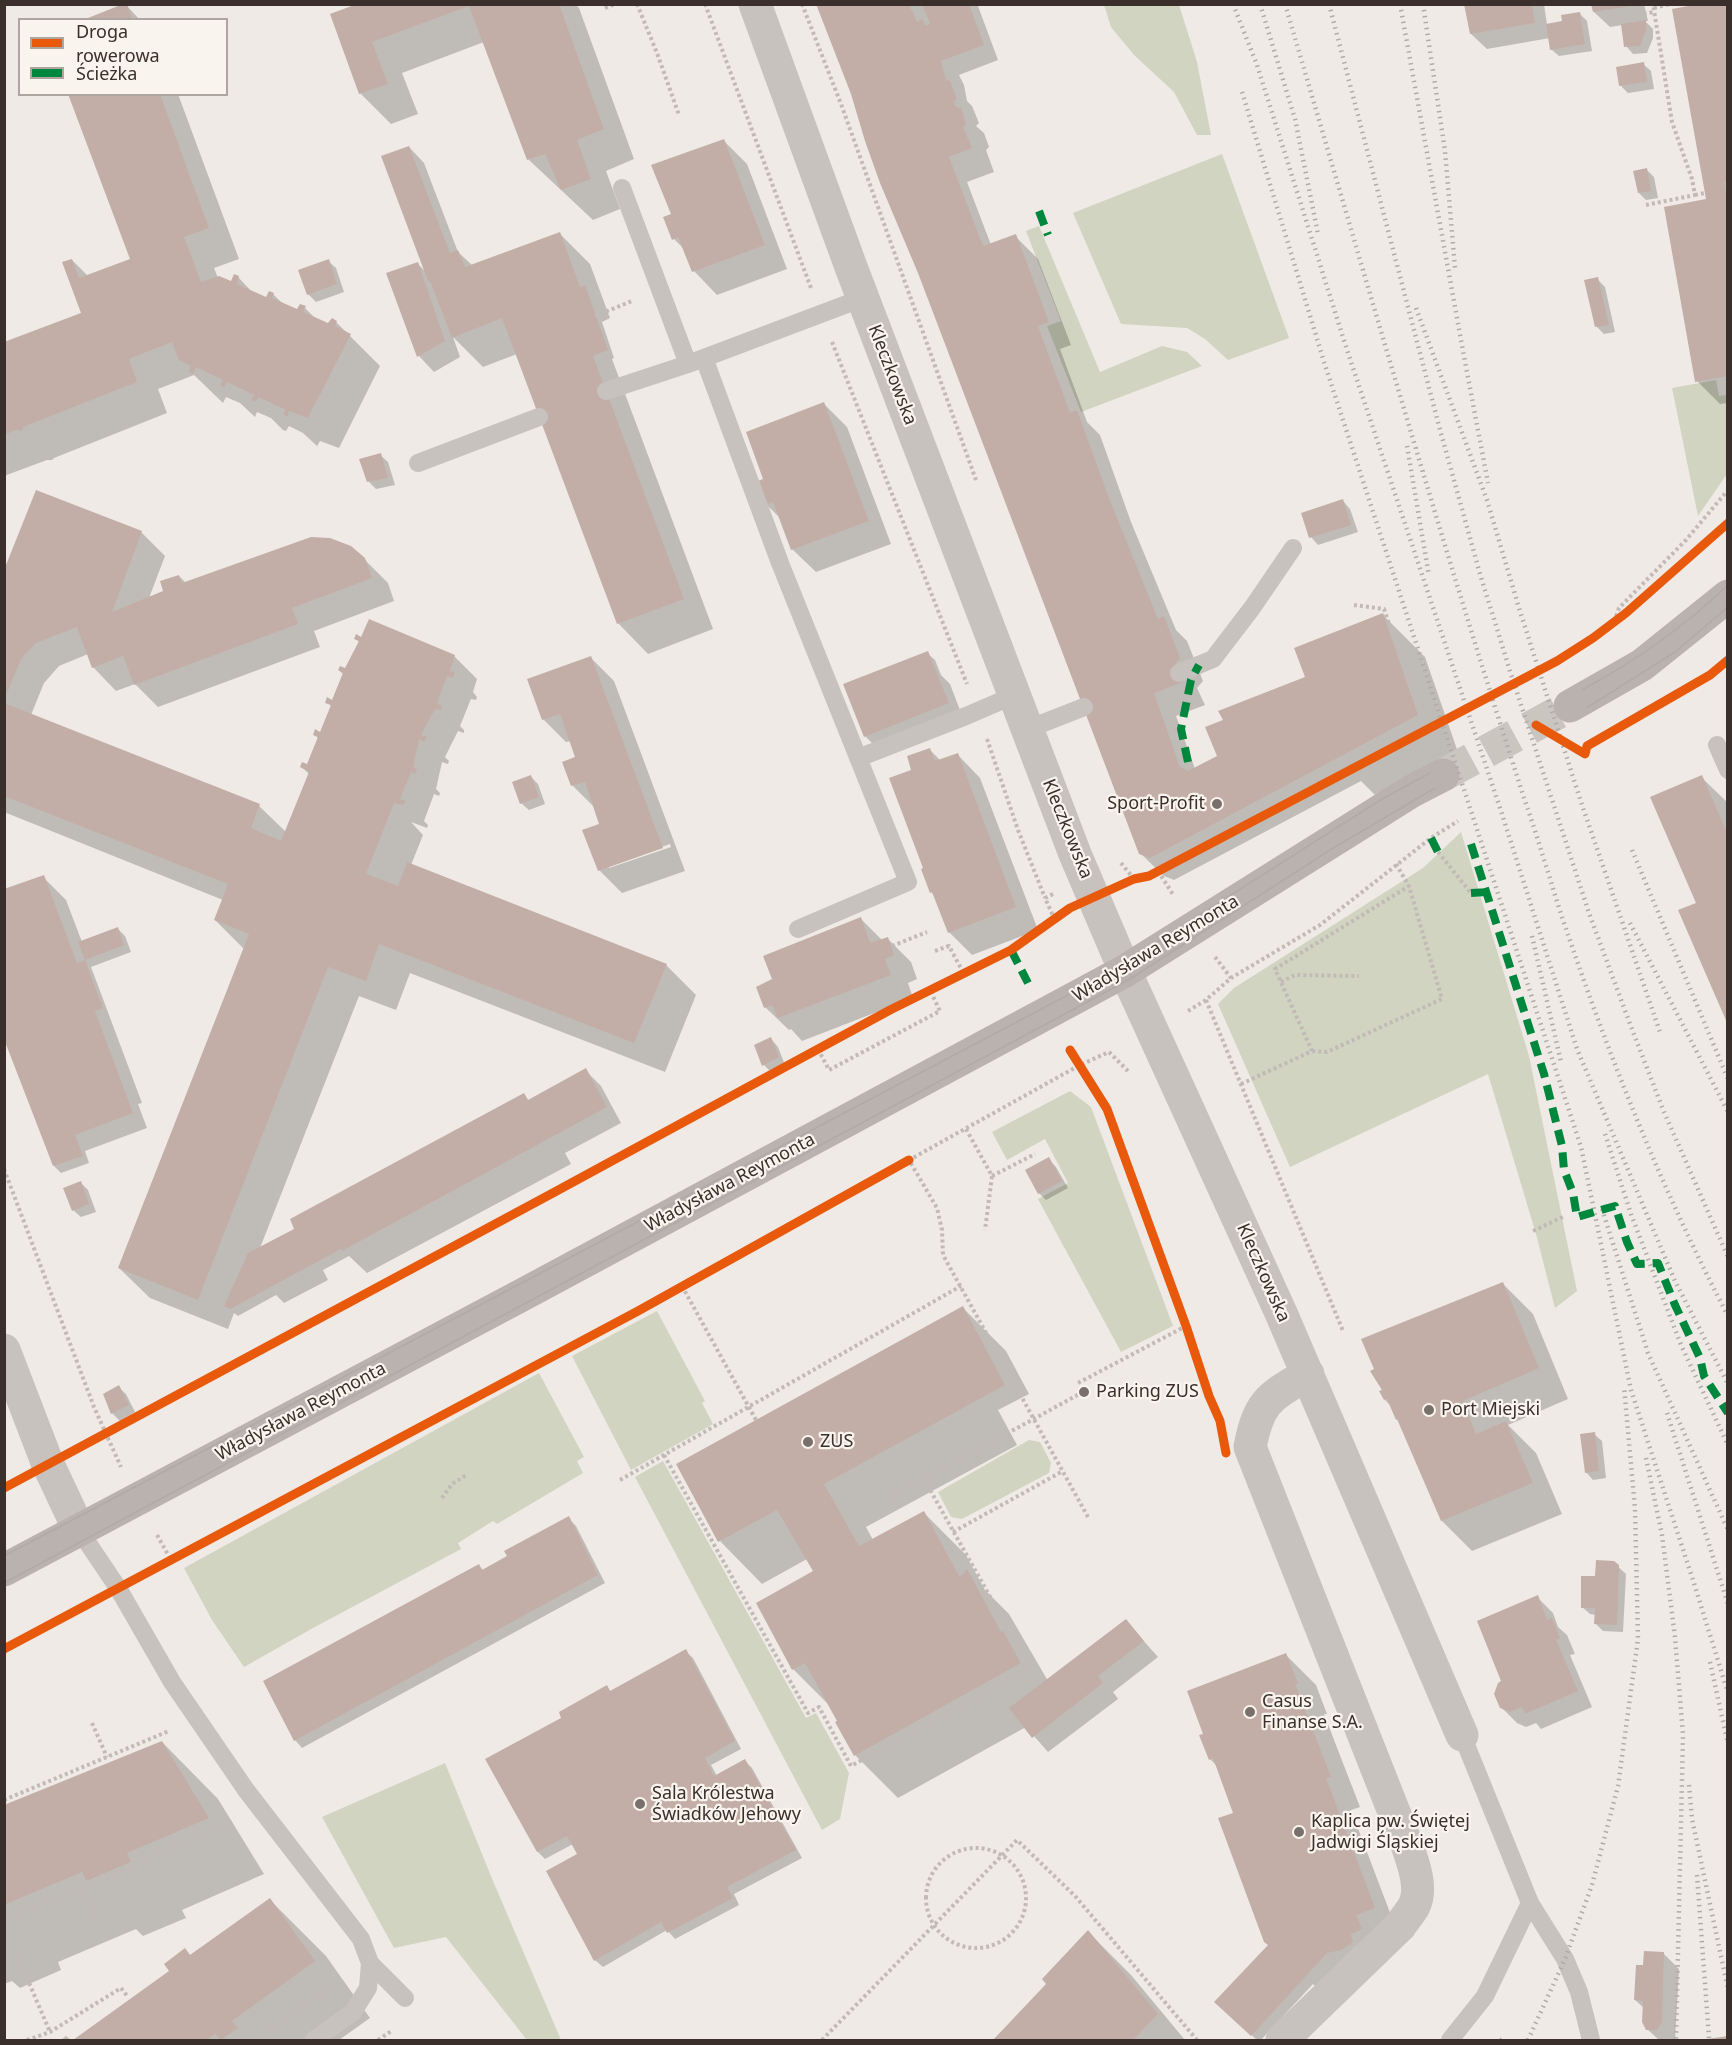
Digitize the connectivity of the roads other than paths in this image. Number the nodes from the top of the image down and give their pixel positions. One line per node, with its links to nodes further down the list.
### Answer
1 (758, 5): 3 (street, Kleczkowska)
2 (622, 188): 4 (lane)
3 (863, 298): 4 (lane); 11 (street, Kleczkowska)
4 (696, 361): 5 (lane); 16 (lane)
5 (606, 391)
6 (539, 417): 7 (lane)
7 (418, 463)
8 (1293, 548): 10 (lane)
9 (1728, 596): 12 (main road)
10 (1179, 673)
11 (1015, 695): 14 (street, Kleczkowska); 16 (lane)
12 (1570, 706)
13 (1084, 707): 14 (lane)
14 (1028, 729): 20 (street, Kleczkowska)
15 (1717, 745): 17 (lane)
16 (858, 758): 19 (lane)
17 (1728, 770)
18 (1443, 775): 20 (main road, Władysława Reymonta)
19 (798, 929)
20 (1125, 971): 22 (street, Kleczkowska); 23 (main road, Władysława Reymonta)
21 (4, 1350): 23 (street)
22 (1308, 1374): 25 (street, Kleczkowska); 30 (street)
23 (79, 1530): 24 (main road, Władysława Reymonta); 27 (lane)
24 (4, 1570)
25 (1462, 1735): 26 (lane)
26 (1530, 1903): 31 (lane); 32 (lane)
27 (370, 1964): 28 (lane); 29 (lane)
28 (405, 1998)
29 (314, 2040)
30 (1282, 2040)
31 (1450, 2040)
32 (1591, 2040)

